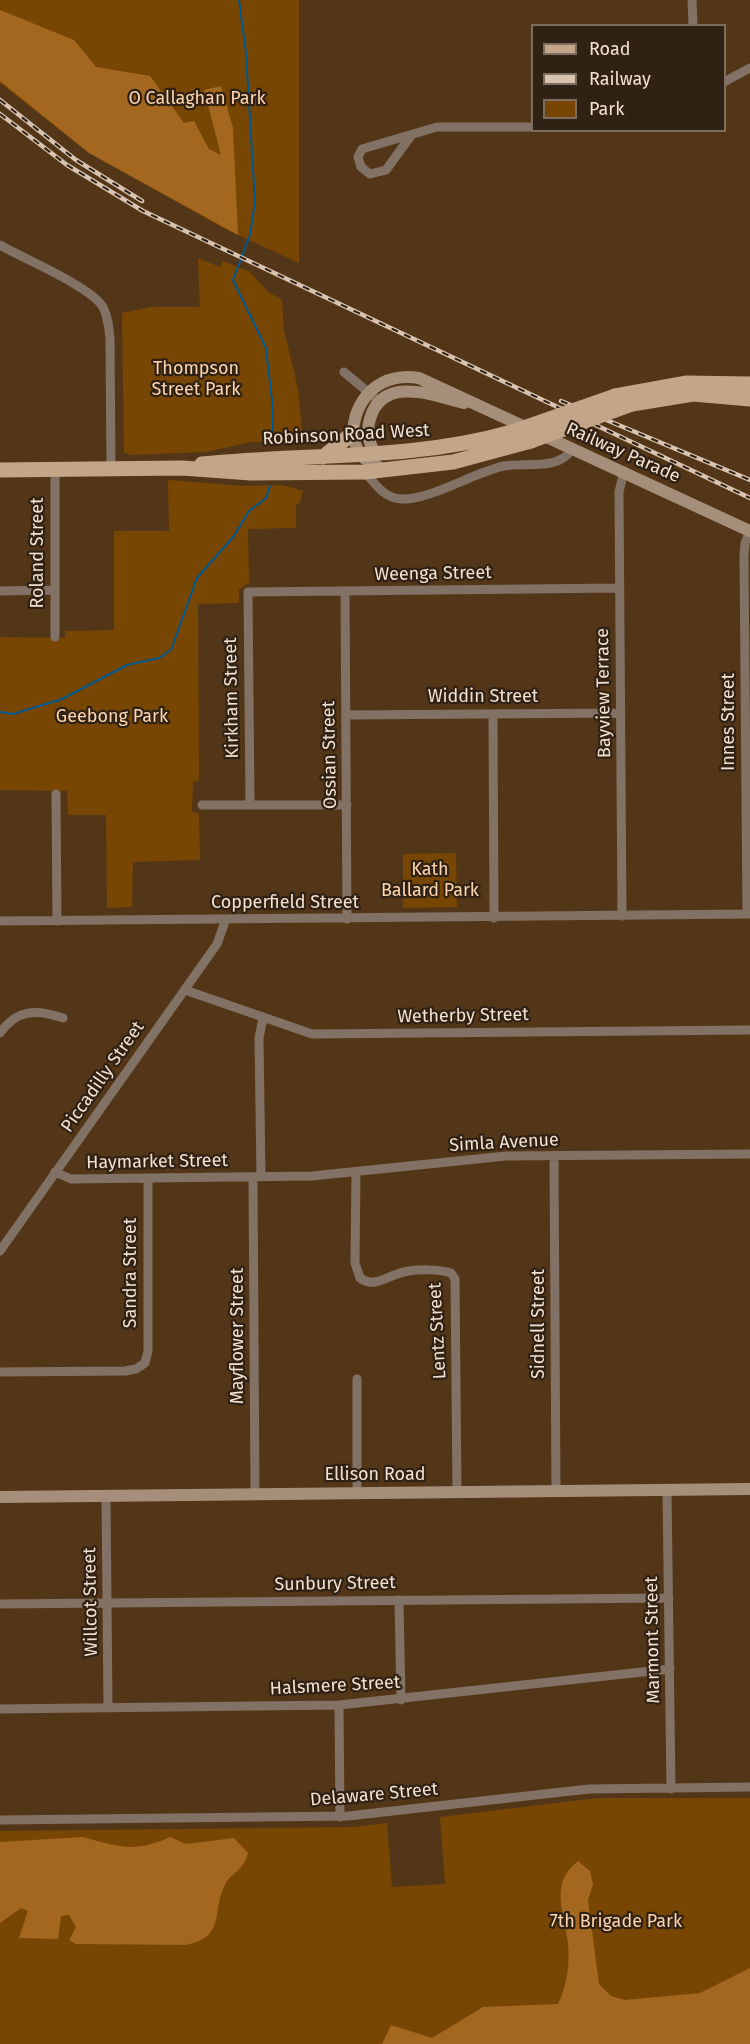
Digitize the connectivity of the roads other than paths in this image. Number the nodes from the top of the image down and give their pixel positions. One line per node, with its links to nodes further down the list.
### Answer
1 (692, 0): 2 (street)
2 (693, 24)
3 (750, 68): 4 (street)
4 (726, 81)
5 (531, 127): 6 (street)
6 (410, 137): 6 (street)
7 (0, 245): 20 (street)
8 (344, 372): 10 (street)
9 (750, 384): 16 (main road, Robinson Road West, bridge)
10 (369, 393): 12 (street); 13 (street, Railway Parade); 14 (street)
11 (750, 399): 22 (main road, Robinson Road West, bridge)
12 (380, 402): 13 (street, Railway Parade); 16 (street)
13 (482, 407): 15 (street, Railway Parade)
14 (354, 432): 16 (street); 17 (main road)
15 (572, 449): 23 (street, Railway Parade); 24 (street)
16 (369, 455): 17 (main road, Robinson Road West); 22 (street)
17 (323, 457): 18 (main road, Robinson Road West)
18 (182, 468): 20 (main road, Robinson Road West); 24 (main road, Robinson Road West)
19 (55, 469): 20 (main road, Robinson Road West); 21 (main road, Robinson Road West); 27 (street, Roland Street)
20 (111, 469)
21 (0, 470)
22 (386, 471): 24 (main road, Robinson Road West)
23 (624, 471): 25 (street, Railway Parade); 26 (street, Bayview Terrace)
24 (365, 472)
25 (750, 531): 39 (street, Innes Street)
26 (619, 588): 29 (street, Weenga Street); 32 (street, Bayview Terrace)
27 (55, 590): 28 (street); 31 (street, Roland Street)
28 (0, 591)
29 (345, 591): 30 (street, Weenga Street); 34 (street, Ossian Street)
30 (248, 592): 36 (street, Kirkham Street)
31 (55, 637)
32 (621, 713): 33 (street, Widdin Street); 40 (street, Bayview Terrace)
33 (493, 714): 34 (street, Widdin Street); 41 (street)
34 (346, 715): 38 (street, Ossian Street)
35 (56, 794): 45 (street)
36 (250, 804): 37 (street); 38 (street)
37 (202, 805)
38 (347, 805): 43 (street, Ossian Street)
39 (749, 914): 40 (street, Copperfield Street)
40 (622, 916): 41 (street, Copperfield Street)
41 (494, 918): 43 (street, Copperfield Street)
42 (226, 919): 43 (street, Copperfield Street); 45 (street, Copperfield Street); 46 (street, Piccadilly Street)
43 (347, 919)
44 (0, 921): 45 (street, Copperfield Street)
45 (57, 921)
46 (185, 990): 48 (street, Wetherby Street); 53 (street, Piccadilly Street)
47 (63, 1018): 50 (street)
48 (263, 1018): 49 (street, Wetherby Street); 55 (street, Mayflower Street)
49 (750, 1030)
50 (0, 1033)
51 (750, 1154): 52 (street, Simla Avenue)
52 (554, 1156): 54 (street, Simla Avenue); 62 (street, Sidnell Street)
53 (55, 1172): 56 (street, Haymarket Street); 57 (street, Piccadilly Street)
54 (356, 1172): 55 (street, Simla Avenue); 63 (street, Lentz Street)
55 (257, 1178): 56 (street, Haymarket Street); 64 (street, Mayflower Street)
56 (148, 1179): 58 (street, Sandra Street)
57 (0, 1251)
58 (0, 1372)
59 (357, 1379): 65 (street)
60 (750, 1489): 61 (street, Ellison Road)
61 (667, 1491): 62 (street, Ellison Road); 68 (street, Marmont Street)
62 (556, 1492): 63 (street, Ellison Road)
63 (457, 1493): 65 (street, Ellison Road)
64 (255, 1494): 65 (street, Ellison Road); 66 (street, Ellison Road)
65 (357, 1494)
66 (106, 1496): 67 (street, Ellison Road); 70 (street, Willcot Street)
67 (0, 1497)
68 (669, 1598): 69 (street, Sunbury Street); 72 (street, Marmont Street)
69 (399, 1600): 70 (street, Sunbury Street); 73 (street)
70 (107, 1603): 71 (street, Sunbury Street); 75 (street, Willcot Street)
71 (0, 1604)
72 (670, 1669): 73 (street, Halsmere Street); 78 (street, Marmont Street)
73 (401, 1700): 74 (street, Halsmere Street)
74 (339, 1705): 75 (street, Halsmere Street); 79 (street)
75 (108, 1708): 76 (street, Halsmere Street)
76 (0, 1709)
77 (750, 1787): 78 (street, Delaware Street)
78 (671, 1788): 79 (street, Delaware Street)
79 (340, 1817): 80 (street, Delaware Street)
80 (0, 1820)

